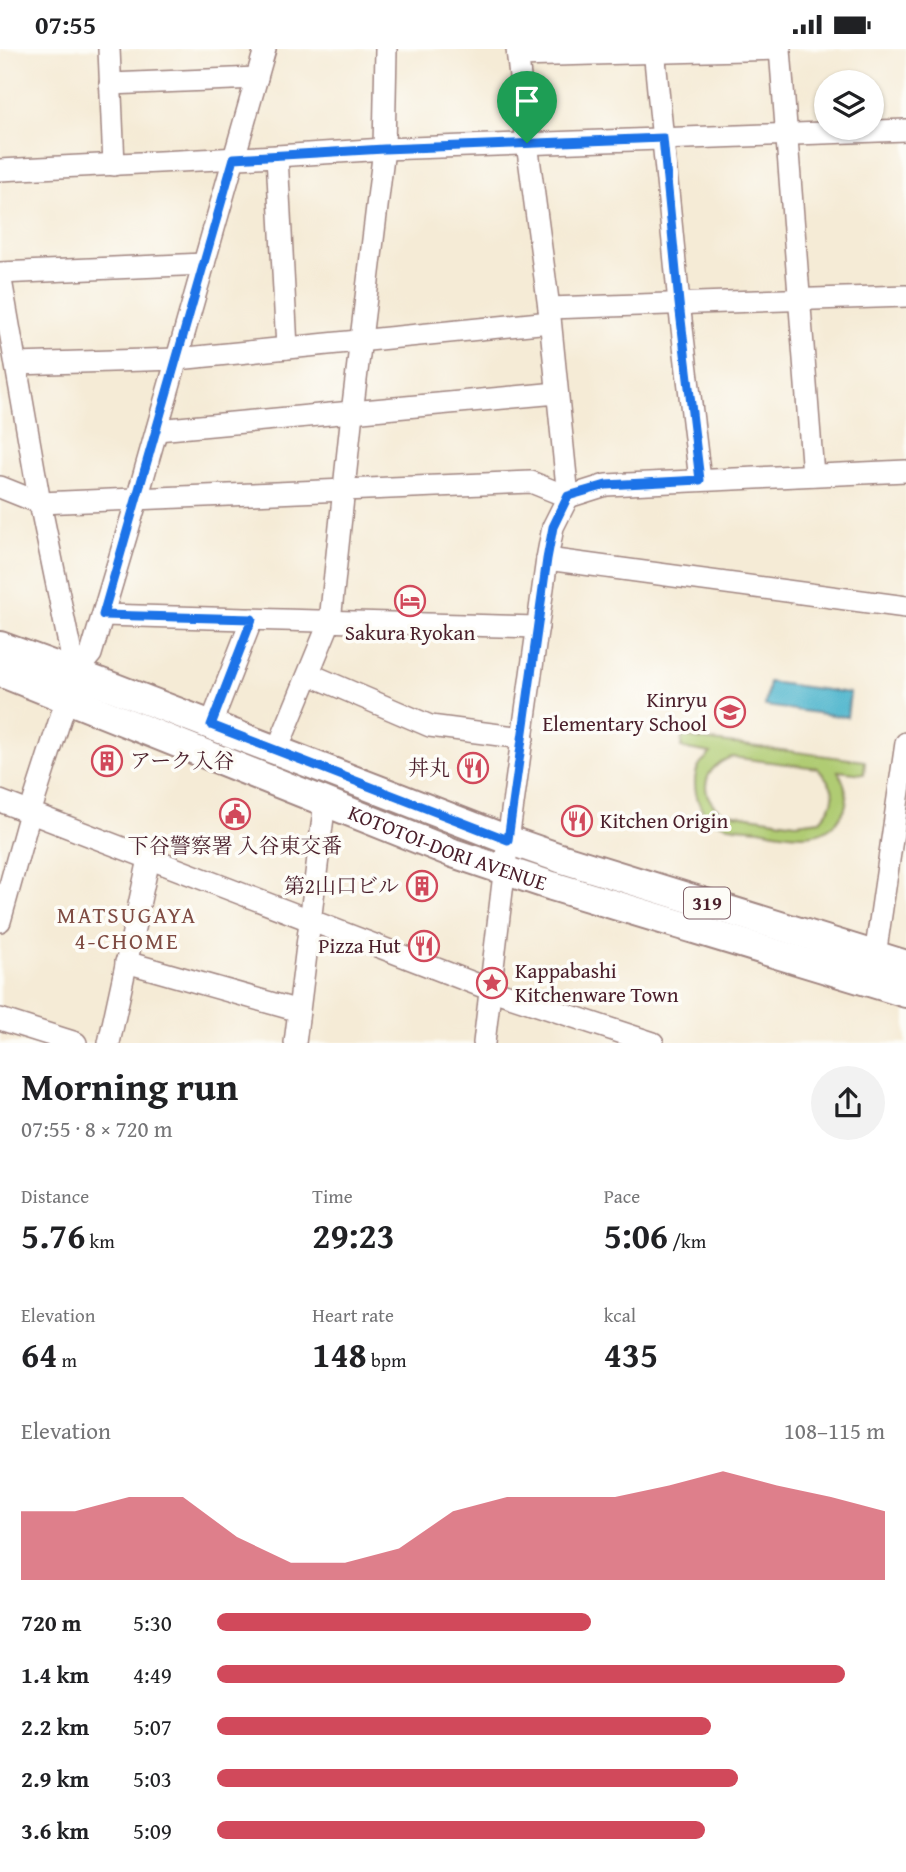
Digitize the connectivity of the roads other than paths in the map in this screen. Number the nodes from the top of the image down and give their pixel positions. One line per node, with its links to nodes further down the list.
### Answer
1 (109, 49): 8 (street)
2 (265, 49): 7 (street)
3 (386, 49): 13 (street)
4 (779, 49): 5 (street); 10 (street)
5 (654, 51): 6 (street); 11 (street)
6 (518, 53): 12 (street)
7 (257, 78): 8 (street); 15 (street)
8 (110, 84): 16 (street)
9 (906, 130): 10 (street)
10 (786, 134): 11 (street); 21 (street)
11 (663, 138): 12 (street); 22 (street)
12 (527, 143): 13 (street); 23 (street)
13 (384, 149): 14 (street); 24 (street)
14 (277, 156): 15 (street); 25 (street)
15 (234, 158): 16 (street); 18 (street)
16 (114, 165): 17 (street)
17 (0, 170)
18 (204, 264): 19 (street); 26 (street)
19 (0, 274): 27 (street)
20 (906, 296): 21 (street)
21 (800, 300): 22 (street); 32 (street)
22 (679, 303): 23 (street); 33 (street)
23 (549, 315): 24 (street); 28 (street)
24 (361, 340): 25 (street); 29 (street)
25 (287, 348): 26 (street)
26 (177, 359): 27 (street); 30 (street)
27 (16, 364): 38 (street)
28 (557, 393): 29 (street); 36 (street)
29 (352, 413): 30 (street); 35 (street)
30 (157, 430): 37 (street)
31 (906, 471): 32 (street)
32 (813, 475): 33 (street)
33 (700, 480): 36 (street)
34 (0, 487): 38 (street)
35 (344, 491): 36 (street); 37 (street); 43 (street)
36 (568, 496): 39 (street)
37 (137, 499): 38 (street); 41 (street)
38 (40, 503): 47 (street)
39 (547, 559): 40 (street); 44 (street)
40 (906, 607)
41 (103, 615): 42 (street); 47 (street)
42 (252, 619): 43 (street); 50 (street)
43 (330, 621): 44 (street); 48 (street)
44 (538, 627): 51 (street)
45 (0, 646): 47 (main road, KOTOTOI-DORI AVENUE / 319)
46 (0, 673): 49 (main road, KOTOTOI-DORI AVENUE / 319)
47 (75, 673): 49 (street); 50 (main road, KOTOTOI-DORI AVENUE / 319)
48 (309, 674): 51 (street); 53 (street)
49 (66, 700): 56 (main road, KOTOTOI-DORI AVENUE / 319); 57 (street)
50 (211, 725): 53 (main road, KOTOTOI-DORI AVENUE / 319)
51 (523, 738): 58 (street)
52 (906, 743): 54 (street)
53 (277, 750): 58 (main road, KOTOTOI-DORI AVENUE / 319)
54 (903, 785): 61 (street)
55 (0, 801): 57 (street)
56 (326, 801): 60 (main road, KOTOTOI-DORI AVENUE / 319); 63 (street)
57 (30, 813): 59 (street); 62 (street)
58 (508, 840): 60 (street); 64 (main road, KOTOTOI-DORI AVENUE / 319)
59 (149, 859): 63 (street); 65 (street)
60 (504, 870): 67 (street); 68 (main road, KOTOTOI-DORI AVENUE / 319)
61 (896, 876): 64 (street)
62 (0, 921)
63 (310, 921): 67 (street); 69 (street)
64 (875, 956): 66 (main road, KOTOTOI-DORI AVENUE / 319)
65 (126, 962): 69 (street); 72 (street)
66 (906, 965)
67 (489, 989): 74 (street); 75 (street)
68 (906, 993)
69 (299, 1011): 73 (street)
70 (0, 1019): 71 (street)
71 (76, 1042)
72 (109, 1042)
73 (295, 1042)
74 (484, 1042)
75 (653, 1042)

